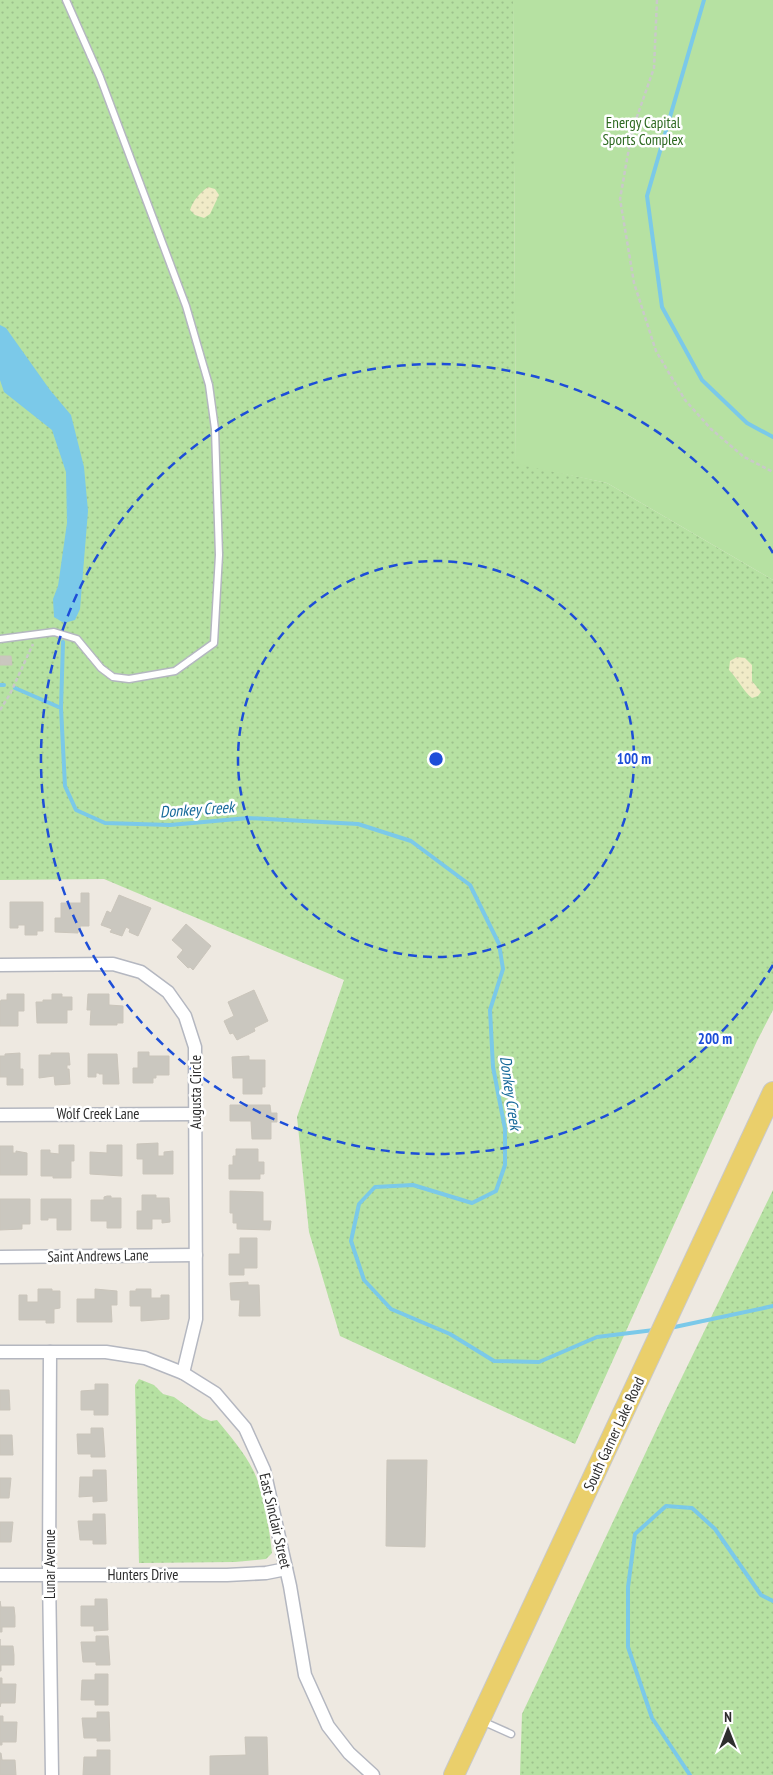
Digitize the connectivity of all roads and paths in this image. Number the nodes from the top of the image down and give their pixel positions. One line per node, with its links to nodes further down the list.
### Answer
1 (66, 0): 4 (lane)
2 (657, 0): 3 (path)
3 (773, 472)
4 (37, 634): 5 (lane); 6 (path)
5 (0, 639)
6 (0, 710)
7 (0, 965): 9 (street, Augusta Circle)
8 (773, 1092): 19 (main road, South Garner Lake Road)
9 (196, 1114): 10 (street, Wolf Creek Lane); 11 (street, Augusta Circle)
10 (0, 1115)
11 (196, 1255): 12 (street, Saint Andrews Lane); 15 (street, Augusta Circle)
12 (0, 1257)
13 (0, 1352): 14 (street, East Sinclair Street)
14 (50, 1352): 15 (street, East Sinclair Street); 17 (street, Lunar Avenue)
15 (183, 1373): 16 (street, East Sinclair Street)
16 (286, 1569): 17 (street, Hunters Drive); 22 (street, East Sinclair Street)
17 (50, 1574): 18 (street, Hunters Drive); 21 (street, Lunar Avenue)
18 (0, 1575)
19 (479, 1720): 20 (lane); 23 (main road, South Garner Lake Road)
20 (510, 1734)
21 (52, 1775)
22 (373, 1775)
23 (454, 1775)

